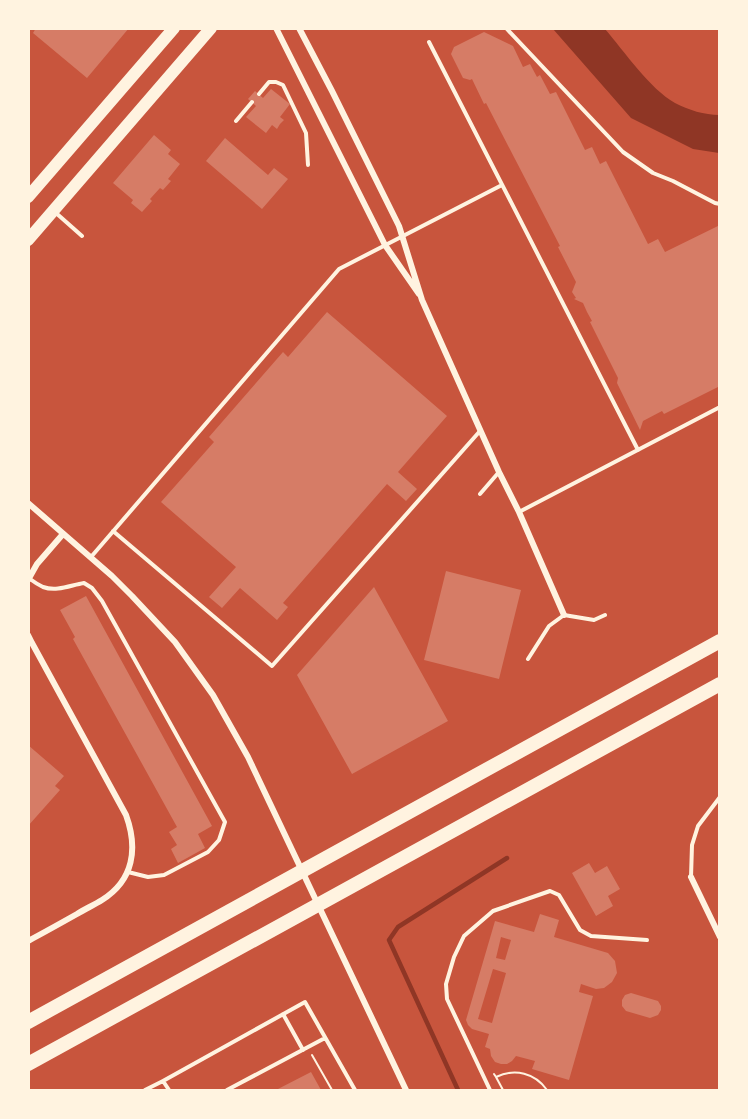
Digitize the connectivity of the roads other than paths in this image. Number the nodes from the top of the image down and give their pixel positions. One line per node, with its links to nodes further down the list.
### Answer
1 (174, 28): 12 (main road)
2 (211, 28): 14 (main road)
3 (276, 28): 18 (street)
4 (298, 28): 16 (street)
5 (506, 28): 13 (lane)
6 (429, 42): 11 (lane)
7 (259, 94): 10 (lane)
8 (252, 102): 9 (lane)
9 (236, 121)
10 (308, 165)
11 (502, 185): 16 (lane); 22 (lane)
12 (28, 197)
13 (720, 204)
14 (53, 211): 15 (lane); 17 (main road)
15 (82, 236)
16 (402, 236): 18 (lane); 19 (street)
17 (28, 240)
18 (385, 245): 19 (street); 27 (lane)
19 (422, 300): 21 (street)
20 (720, 407): 22 (lane)
21 (480, 430): 23 (street); 27 (lane)
22 (638, 450): 26 (lane)
23 (499, 472): 24 (lane); 26 (street)
24 (480, 494)
25 (28, 503): 28 (street)
26 (519, 512): 31 (street)
27 (113, 531): 29 (lane)
28 (63, 534): 29 (street); 30 (street)
29 (91, 557): 53 (street)
30 (29, 580): 38 (lane)
31 (564, 615): 32 (lane); 35 (lane)
32 (605, 615)
33 (28, 635): 38 (street)
34 (720, 641): 44 (highway)
35 (528, 659)
36 (720, 684): 47 (highway)
37 (720, 797): 39 (lane)
38 (127, 872): 42 (street)
39 (691, 877): 40 (street)
40 (720, 937)
41 (647, 940): 54 (lane)
42 (28, 941)
43 (283, 1014): 45 (lane); 46 (lane); 48 (lane)
44 (28, 1022)
45 (325, 1038): 46 (lane); 52 (lane)
46 (303, 1050): 51 (lane)
47 (28, 1064)
48 (163, 1081): 49 (lane); 50 (lane)
49 (145, 1090)
50 (169, 1090)
51 (227, 1090)
52 (355, 1090)
53 (406, 1090)
54 (490, 1090)

